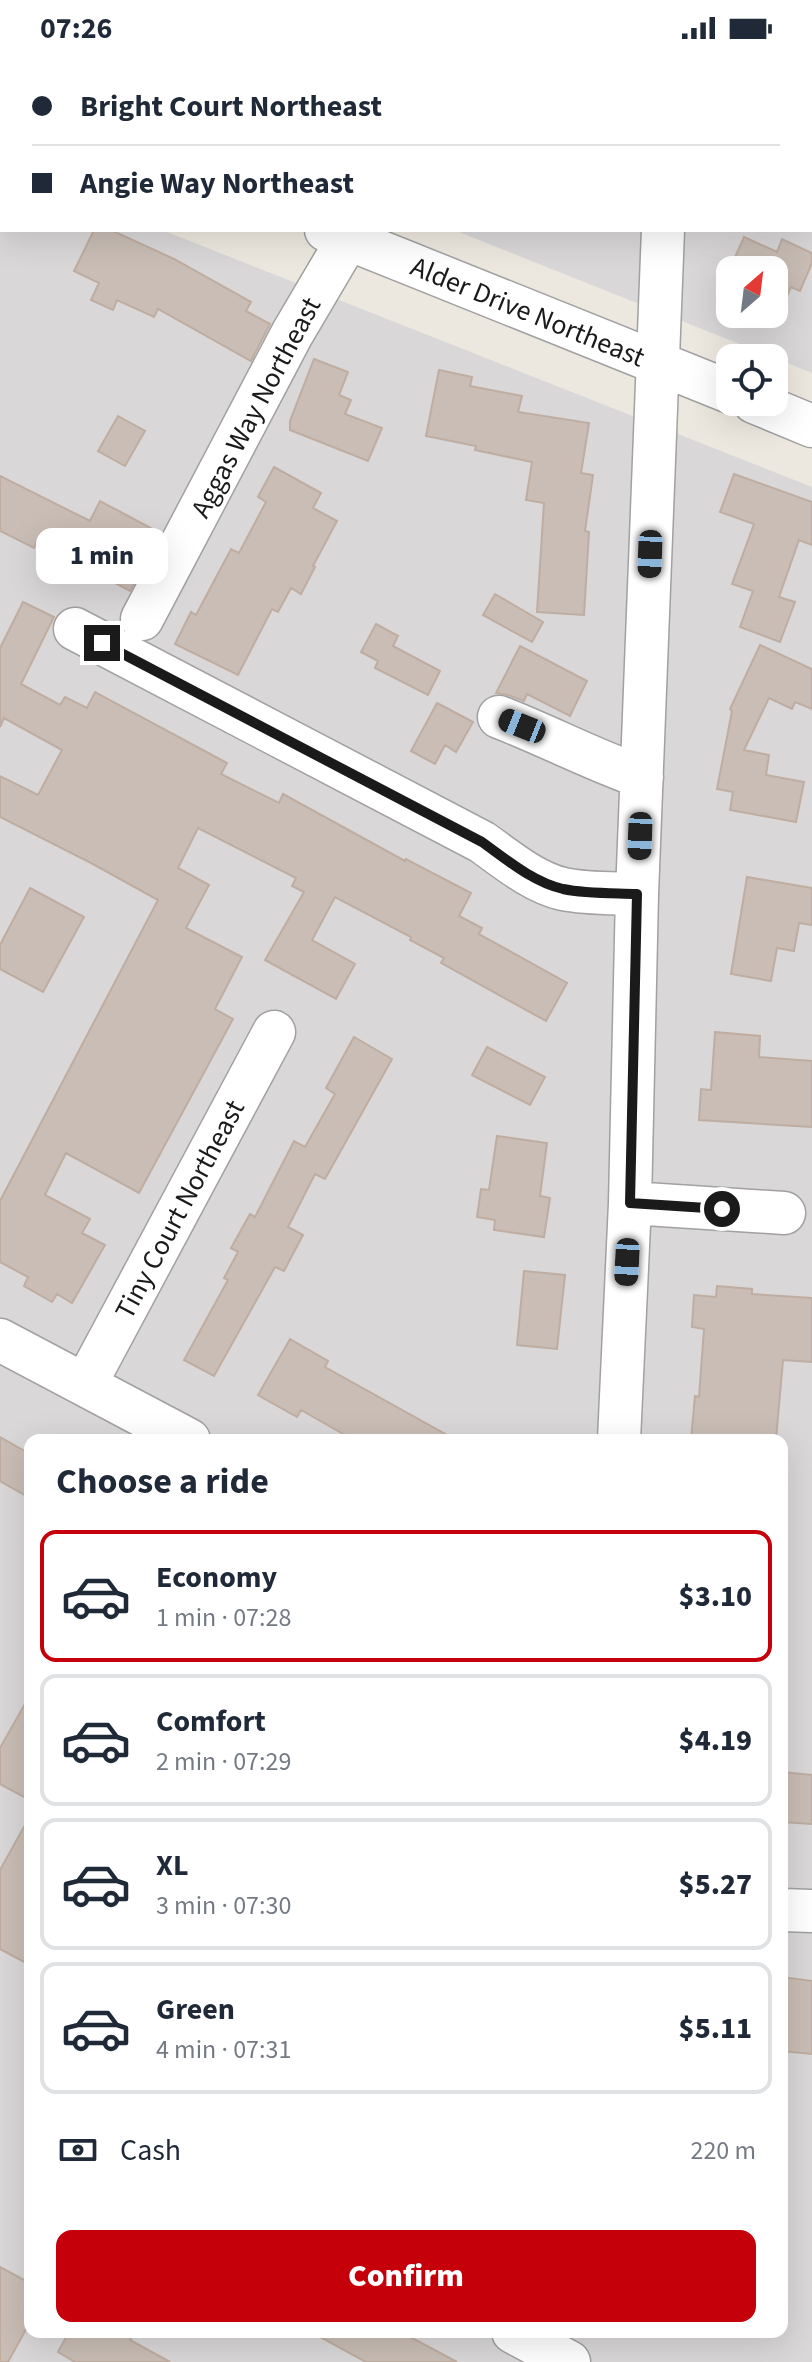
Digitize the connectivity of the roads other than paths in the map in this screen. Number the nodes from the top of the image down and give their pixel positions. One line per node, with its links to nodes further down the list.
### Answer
1 (663, 232): 3 (street)
2 (354, 237): 3 (street, Alder Drive Northeast); 7 (street, Aggas Way Northeast)
3 (657, 363): 4 (street, Alder Drive Northeast); 10 (street)
4 (716, 386)
5 (788, 416): 6 (street)
6 (812, 426)
7 (142, 619)
8 (75, 629): 11 (street)
9 (499, 717): 10 (street)
10 (642, 777): 11 (street)
11 (637, 894): 13 (street)
12 (274, 1032): 16 (street, Tiny Court Northeast)
13 (630, 1203): 14 (street); 18 (street)
14 (784, 1213)
15 (0, 1340): 16 (street)
16 (85, 1385): 17 (street)
17 (178, 1434)
18 (619, 1434)
19 (788, 1910): 20 (street)
20 (812, 1911)
21 (524, 2338): 23 (street)
22 (584, 2338): 24 (street)
23 (569, 2362)
24 (582, 2362)

